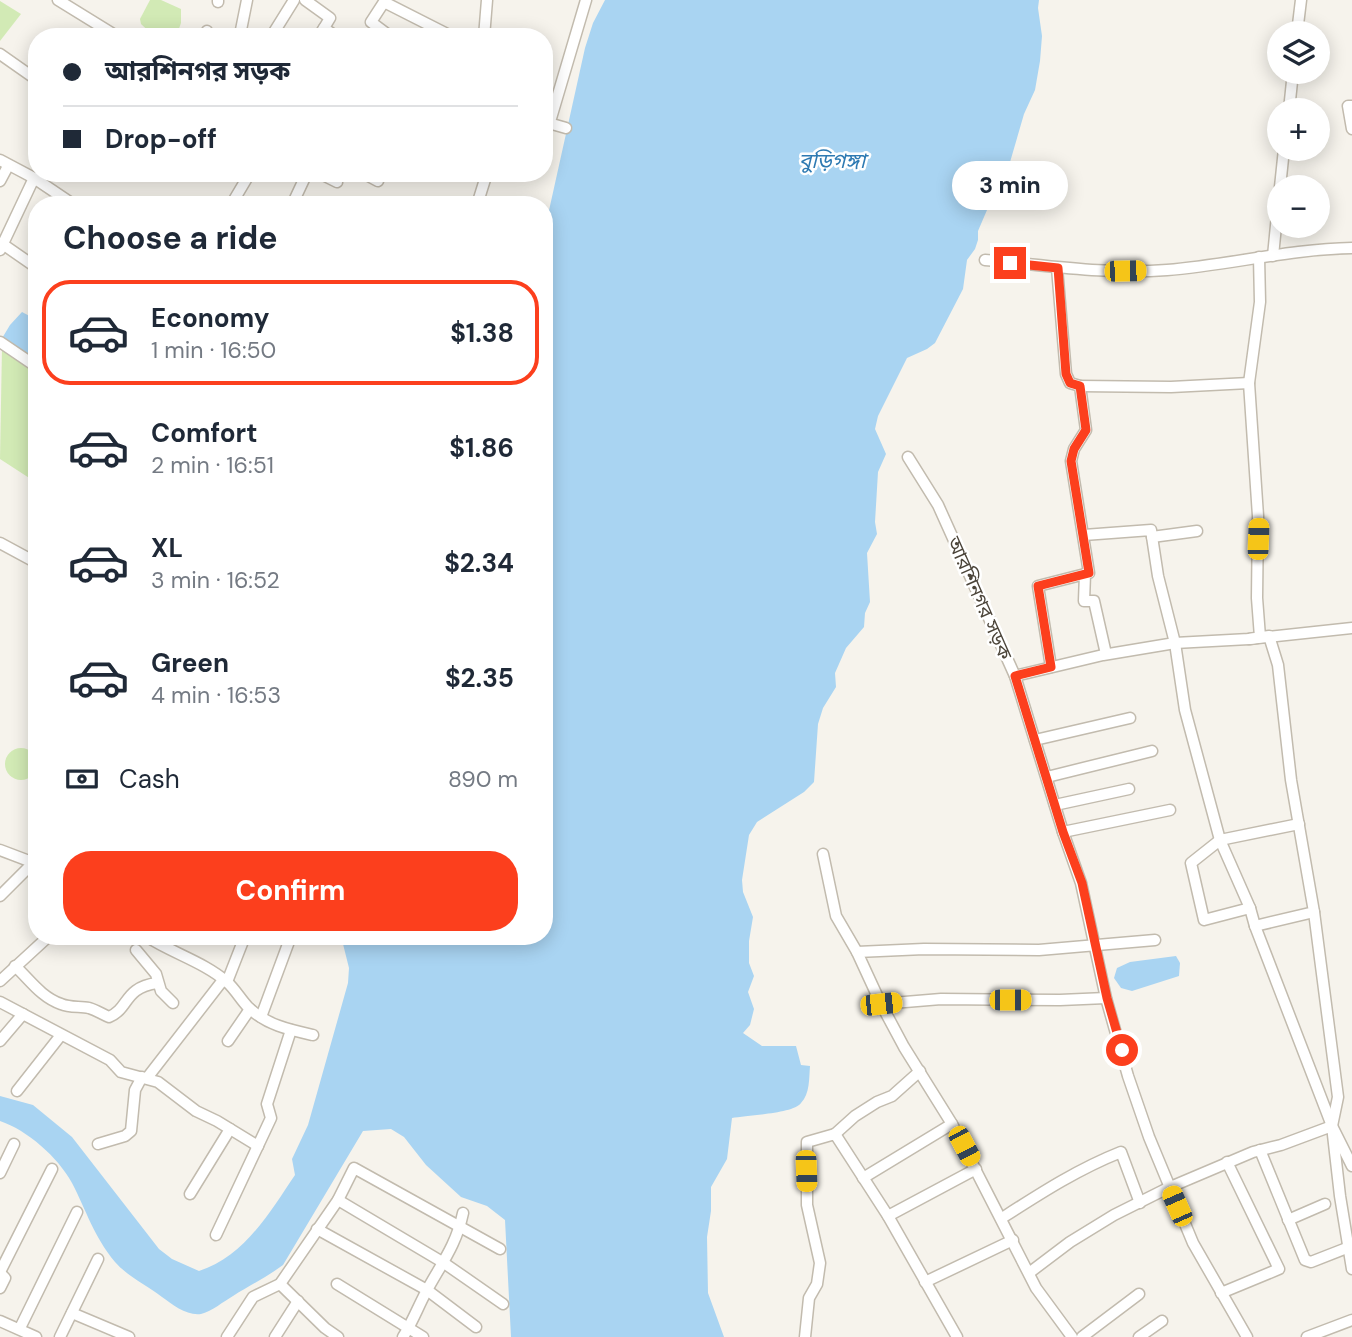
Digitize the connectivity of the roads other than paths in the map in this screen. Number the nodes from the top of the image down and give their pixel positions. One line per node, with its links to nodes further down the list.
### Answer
1 (58, 0): 10 (street)
2 (247, 0): 11 (street)
3 (294, 0): 12 (street)
4 (305, 0): 13 (street)
5 (586, 0): 19 (street)
6 (1301, 0): 9 (street)
7 (385, 1): 14 (street); 15 (street)
8 (486, 1): 16 (street)
9 (1298, 21)
10 (103, 28)
11 (241, 28)
12 (277, 28)
13 (324, 28)
14 (379, 28)
15 (436, 28)
16 (484, 28)
17 (0, 54): 18 (street)
18 (28, 74)
19 (553, 104)
20 (1352, 106): 23 (street)
21 (553, 125): 22 (street)
22 (566, 128)
23 (1352, 128)
24 (4, 163): 25 (street); 26 (street)
25 (28, 176)
26 (0, 181)
27 (40, 182): 28 (street)
28 (60, 196)
29 (28, 200): 31 (street)
30 (1275, 238): 33 (street)
31 (2, 248): 36 (street)
32 (1352, 248): 33 (street)
33 (1273, 256): 34 (street)
34 (1259, 257): 37 (street); 40 (street)
35 (985, 260): 37 (street)
36 (28, 263)
37 (1058, 268): 41 (street)
38 (0, 342): 39 (street)
39 (28, 360)
40 (1249, 383): 41 (street); 50 (street)
41 (1080, 386): 44 (street)
42 (908, 457): 54 (street, আরশিনগর সড়ক)
43 (1197, 531): 45 (street)
44 (1084, 535): 45 (street); 48 (street)
45 (1152, 537): 51 (street)
46 (0, 543): 47 (street)
47 (28, 558)
48 (1085, 574): 52 (street); 53 (street)
49 (1352, 628): 50 (street)
50 (1259, 638): 51 (street); 62 (street)
51 (1175, 643): 52 (street); 64 (street)
52 (1106, 654): 53 (street)
53 (1051, 667): 54 (street)
54 (1015, 676): 56 (street, আরশিনগর সড়ক)
55 (1130, 718): 56 (street)
56 (1035, 740): 58 (street, আরশিনগর সড়ক)
57 (1152, 751): 58 (street)
58 (1047, 777): 60 (street, আরশিনগর সড়ক)
59 (1129, 789): 60 (street)
60 (1055, 805): 63 (street, আরশিনগর সড়ক)
61 (1170, 810): 63 (street)
62 (1299, 824): 64 (street); 71 (street)
63 (1063, 832): 78 (street, আরশিনগর সড়ক)
64 (1220, 839): 70 (street); 70 (street)
65 (0, 850): 67 (street)
66 (824, 855): 80 (street)
67 (28, 860)
68 (28, 870): 69 (street)
69 (0, 896)
70 (1250, 908): 72 (street)
71 (1314, 912): 72 (street); 101 (street)
72 (1255, 926): 101 (street)
73 (1155, 940): 78 (street)
74 (39, 945): 81 (street)
75 (166, 945): 83 (street)
76 (241, 945): 83 (street)
77 (289, 945): 91 (street)
78 (1097, 946): 80 (street); 85 (street, আরশিনগর সড়ক)
79 (136, 950): 84 (street)
80 (856, 952): 88 (street)
81 (15, 966): 82 (street); 84 (street)
82 (0, 981)
83 (225, 981): 89 (street); 98 (street)
84 (158, 983): 87 (street)
85 (1107, 998): 88 (street); 114 (street, আরশিনগর সড়ক)
86 (0, 1002): 90 (street)
87 (173, 1003)
88 (881, 1004): 97 (street)
89 (250, 1009): 91 (street); 96 (street)
90 (23, 1014): 93 (street); 95 (street)
91 (261, 1017): 92 (street)
92 (291, 1030): 94 (street); 106 (street)
93 (61, 1035): 98 (street); 99 (street)
94 (313, 1035)
95 (0, 1041)
96 (228, 1041)
97 (920, 1071): 100 (street); 103 (street)
98 (145, 1078): 102 (street); 105 (street)
99 (17, 1091)
100 (952, 1124): 111 (street); 113 (street)
101 (1332, 1126): 107 (street); 109 (street); 128 (street)
102 (230, 1129): 106 (street); 115 (street)
103 (835, 1134): 113 (street); 159 (street)
104 (14, 1144): 112 (street)
105 (98, 1144)
106 (258, 1146): 126 (street)
107 (1260, 1150): 108 (street); 123 (street)
108 (1227, 1162): 114 (street); 140 (street)
109 (1352, 1166)
110 (52, 1168): 133 (street)
111 (976, 1169): 121 (street); 122 (street)
112 (0, 1173)
113 (863, 1178): 121 (street)
114 (1168, 1188): 117 (street); 140 (street, আরশিনগর সড়ক)
115 (190, 1194)
116 (338, 1200): 124 (street); 125 (street); 131 (street)
117 (1140, 1203): 122 (street); 134 (street)
118 (1325, 1204): 123 (street)
119 (77, 1212): 149 (street)
120 (463, 1213): 124 (street)
121 (888, 1216): 135 (street)
122 (1002, 1218): 127 (street)
123 (1288, 1220): 128 (street)
124 (460, 1227): 129 (street); 131 (street)
125 (317, 1230): 136 (street); 139 (street)
126 (216, 1235)
127 (1013, 1240): 134 (street); 135 (street)
128 (1351, 1246): 132 (street)
129 (500, 1249)
130 (98, 1259): 144 (street)
131 (444, 1263): 139 (street); 143 (street)
132 (1352, 1269)
133 (0, 1273): 138 (street)
134 (1029, 1273): 161 (street)
135 (925, 1282): 160 (street)
136 (280, 1284): 142 (street); 155 (street)
137 (337, 1284): 150 (street)
138 (0, 1288)
139 (427, 1290): 148 (street); 150 (street)
140 (1221, 1293): 164 (street, আরশিনগর সড়ক)
141 (1139, 1294): 162 (street)
142 (298, 1301): 151 (street); 156 (street)
143 (503, 1304)
144 (72, 1313): 153 (street); 154 (street)
145 (1352, 1320): 165 (street)
146 (0, 1321): 149 (street)
147 (1162, 1321): 163 (street)
148 (476, 1326)
149 (20, 1328): 152 (street)
150 (406, 1332): 158 (street)
151 (322, 1333): 157 (street)
152 (36, 1337)
153 (60, 1337)
154 (129, 1337)
155 (227, 1337)
156 (275, 1337)
157 (338, 1337)
158 (424, 1337)
159 (805, 1337)
160 (957, 1337)
161 (1072, 1337)
162 (1082, 1337)
163 (1139, 1337)
164 (1247, 1337)
165 (1307, 1337)

